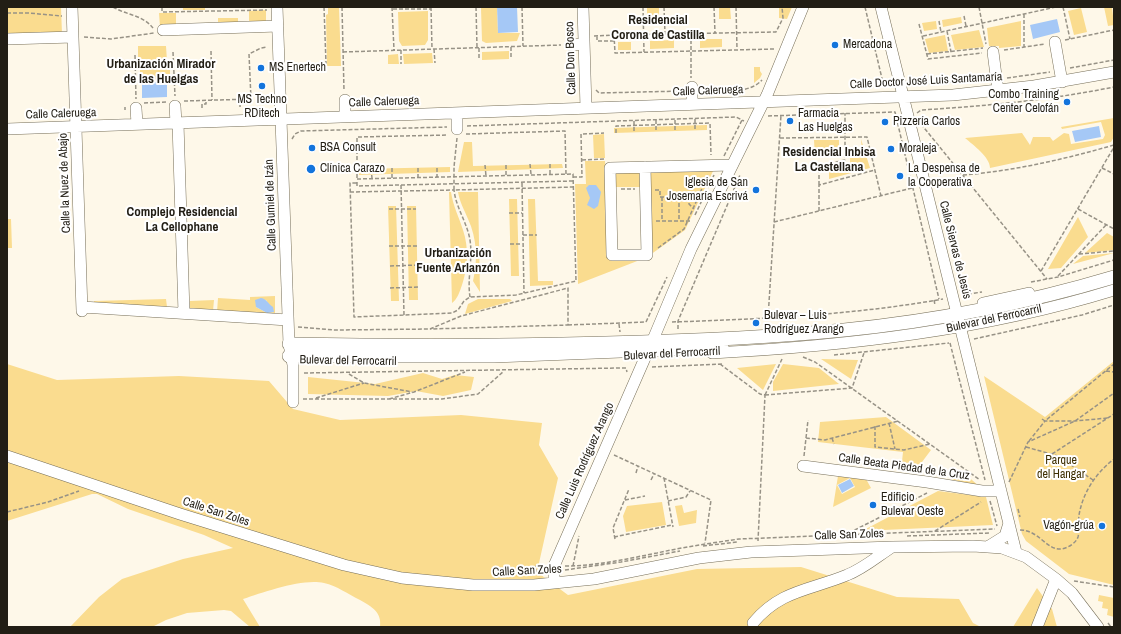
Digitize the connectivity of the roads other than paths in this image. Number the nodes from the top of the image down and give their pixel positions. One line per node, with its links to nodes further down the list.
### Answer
1 (72, 7): 8 (street, Calle la Nuez de Abajo)
2 (583, 7): 12 (street, Calle Don Bosco)
3 (803, 7): 20 (street, Calle Luis Rodríguez Arango)
4 (883, 7): 18 (street, Calle Siervas de Jesús)
5 (273, 8): 6 (street, Calle Gumiel de Izán)
6 (278, 26): 7 (street); 27 (street, Calle Gumiel de Izán)
7 (163, 30)
8 (78, 37): 9 (street); 30 (street, Calle la Nuez de Abajo)
9 (7, 40)
10 (1055, 42): 15 (street)
11 (571, 44): 12 (street)
12 (584, 44): 24 (street, Calle Don Bosco)
13 (997, 51): 17 (street)
14 (1114, 72): 15 (street, Calle Doctor José Luis Santamaría)
15 (1062, 82): 17 (street, Calle Doctor José Luis Santamaría)
16 (692, 89): 23 (street)
17 (998, 91): 18 (street, Calle Doctor José Luis Santamaría)
18 (904, 97): 20 (street, Calle Doctor José Luis Santamaría); 40 (street, Calle Siervas de Jesús)
19 (345, 100): 26 (street)
20 (763, 102): 23 (street, Calle Caleruega); 34 (street, Calle Luis Rodríguez Arango)
21 (175, 103): 28 (street)
22 (139, 104): 29 (street)
23 (692, 104): 24 (street, Calle Caleruega)
24 (586, 108): 25 (street, Calle Caleruega)
25 (457, 113): 26 (street, Calle Caleruega); 31 (street)
26 (345, 117): 27 (street, Calle Caleruega)
27 (281, 119): 28 (street, Calle Caleruega); 41 (street, Calle Gumiel de Izán)
28 (177, 123): 29 (street, Calle Caleruega); 39 (street)
29 (137, 124): 30 (street, Calle Caleruega)
30 (76, 126): 32 (street, Calle Caleruega); 39 (street, Calle la Nuez de Abajo)
31 (457, 128)
32 (7, 129)
33 (645, 167): 33 (street); 34 (street)
34 (737, 168): 43 (street, Calle Luis Rodríguez Arango)
35 (1114, 271): 40 (street, Bulevar del Ferrocarril)
36 (1114, 277): 40 (main road, Bulevar del Ferrocarril)
37 (1114, 284): 40 (main road, Bulevar del Ferrocarril)
38 (1114, 290): 40 (street, Bulevar del Ferrocarril)
39 (184, 313): 41 (street)
40 (958, 317): 43 (main road, Bulevar del Ferrocarril); 48 (street, Calle Siervas de Jesús)
41 (288, 320): 42 (street, Calle Gumiel de Izán)
42 (289, 346): 43 (main road, Bulevar del Ferrocarril); 44 (street, Calle Gumiel de Izán)
43 (650, 346): 55 (street, Calle Luis Rodríguez Arango)
44 (293, 402)
45 (7, 456): 55 (street, Calle San Zoles)
46 (803, 466): 47 (street, Calle Beata Piedad de la Cruz)
47 (942, 485): 48 (street, Calle Beata Piedad de la Cruz); 49 (street)
48 (1007, 485): 50 (street, Calle Siervas de Jesús)
49 (930, 491)
50 (1009, 522): 51 (street); 53 (street, Calle Siervas de Jesús)
51 (989, 546): 52 (street, Calle San Zoles); 53 (street, Calle San Zoles)
52 (892, 547): 55 (street, Calle San Zoles); 58 (street)
53 (1016, 552): 54 (street, Calle San Zoles)
54 (1056, 579): 56 (street, Calle San Zoles); 57 (street)
55 (554, 583)
56 (1075, 588): 57 (street); 59 (street, Calle San Zoles)
57 (1047, 600): 60 (street)
58 (753, 623)
59 (1102, 624)
60 (1036, 627)

